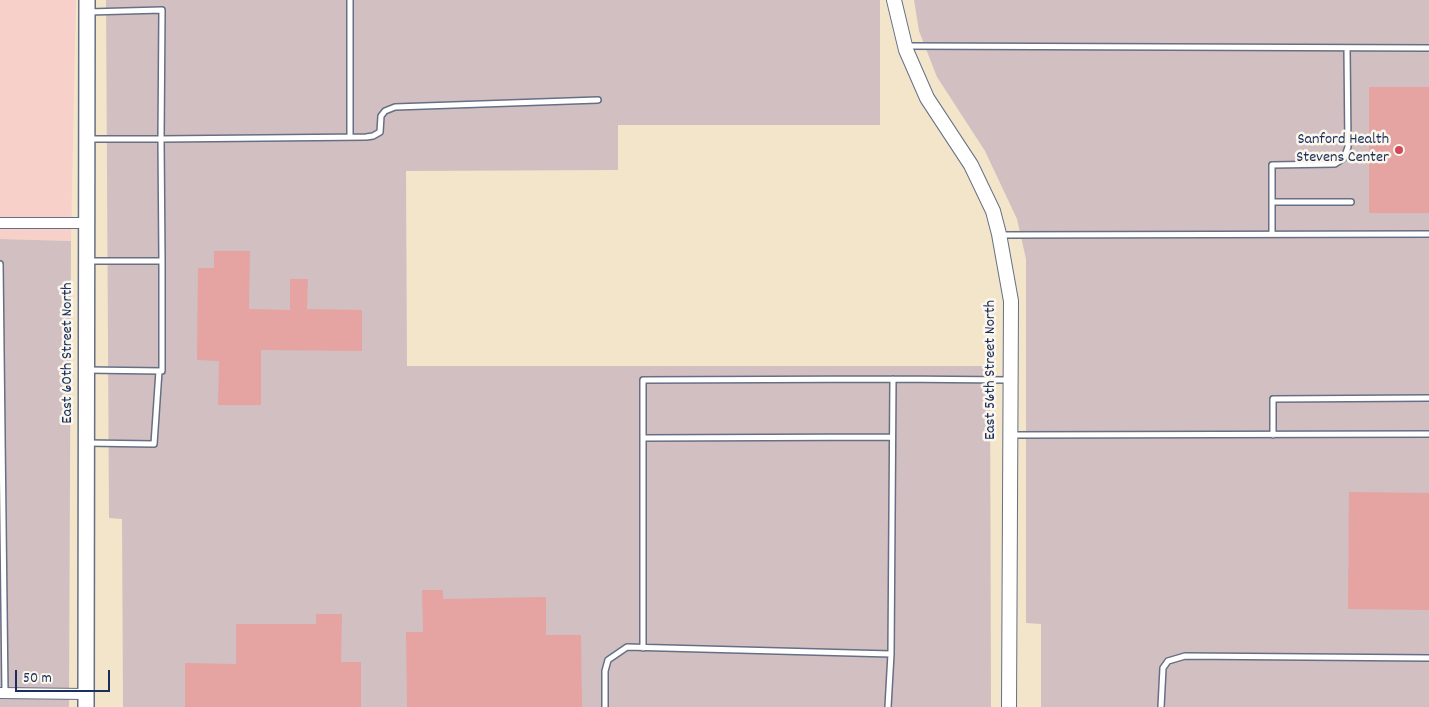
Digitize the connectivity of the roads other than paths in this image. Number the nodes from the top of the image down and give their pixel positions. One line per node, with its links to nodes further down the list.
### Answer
1 (350, 0): 8 (lane)
2 (894, 0): 4 (street, East 56th Street North)
3 (87, 6): 9 (lane); 10 (main road, East 60th Street North)
4 (905, 46): 5 (lane); 17 (street, East 56th Street North)
5 (1347, 48): 6 (lane); 11 (lane)
6 (1429, 48)
7 (598, 100): 8 (lane)
8 (350, 138): 9 (lane)
9 (161, 139): 10 (lane); 19 (lane)
10 (87, 140): 14 (main road, East 60th Street North)
11 (1272, 202): 12 (lane); 15 (lane)
12 (1351, 202)
13 (0, 223): 14 (street)
14 (87, 223): 18 (main road, East 60th Street North)
15 (1272, 234): 16 (lane); 17 (lane)
16 (1429, 234)
17 (1000, 235): 24 (street, East 56th Street North)
18 (87, 261): 19 (lane); 21 (main road, East 60th Street North)
19 (162, 261): 22 (lane)
20 (0, 264): 35 (lane)
21 (87, 370): 22 (lane); 31 (main road, East 60th Street North)
22 (159, 371): 31 (lane)
23 (893, 379): 24 (lane); 29 (lane); 30 (lane)
24 (1010, 380): 28 (street, East 56th Street North)
25 (1429, 398): 26 (lane)
26 (1273, 434): 27 (lane); 28 (lane)
27 (1429, 434)
28 (1010, 435): 39 (street, East 56th Street North)
29 (892, 437): 30 (lane); 33 (lane)
30 (643, 438): 32 (lane)
31 (86, 443): 36 (main road, East 60th Street North)
32 (643, 648): 33 (lane); 37 (lane)
33 (891, 654): 38 (lane)
34 (1429, 658): 40 (lane)
35 (2, 693): 36 (street)
36 (86, 701)
37 (605, 707)
38 (888, 707)
39 (1009, 707)
40 (1161, 707)

